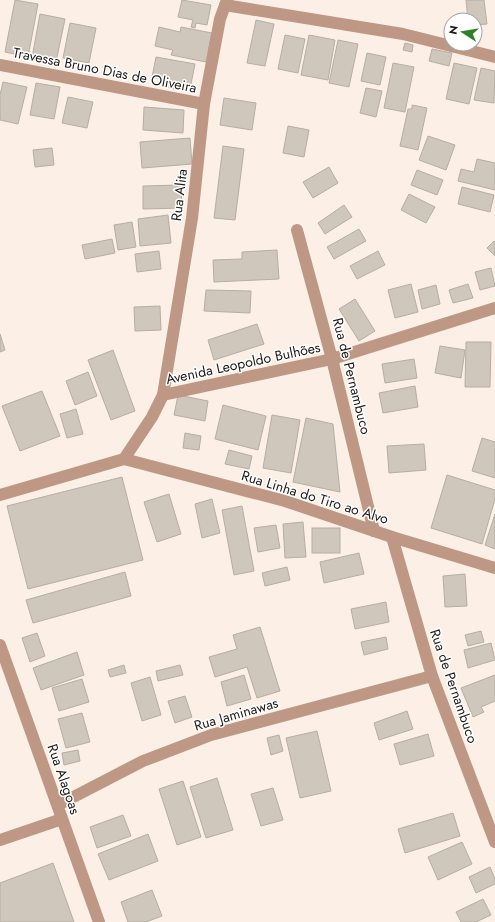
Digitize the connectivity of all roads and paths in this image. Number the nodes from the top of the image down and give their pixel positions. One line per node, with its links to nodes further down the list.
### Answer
1 (226, 3): 2 (street); 4 (street, Rua Alita)
2 (495, 57)
3 (0, 65): 4 (street, Travessa Bruno Dias de Oliveira)
4 (204, 104): 8 (street, Rua Alita)
5 (297, 230): 7 (street, Rua de Pernambuco)
6 (495, 308): 7 (street, Avenida Leopoldo Bulhões)
7 (332, 359): 8 (street, Avenida Leopoldo Bulhões); 11 (street, Rua de Pernambuco)
8 (163, 395): 9 (street, Avenida Leopoldo Bulhões)
9 (124, 459): 10 (street); 11 (street, Rua Linha do Tiro ao Alvo)
10 (0, 495)
11 (374, 531): 12 (street, Rua Linha do Tiro ao Alvo)
12 (392, 537): 13 (street, Rua Linha do Tiro ao Alvo); 15 (street, Rua de Pernambuco)
13 (495, 568)
14 (0, 645): 16 (street, Rua Alagoas)
15 (432, 676): 16 (street, Rua Jaminawas); 19 (street, Rua de Pernambuco)
16 (58, 805): 17 (street, Rua Alagoas)
17 (62, 819): 18 (street); 20 (street, Rua Alagoas)
18 (0, 840)
19 (495, 842)
20 (99, 922)

